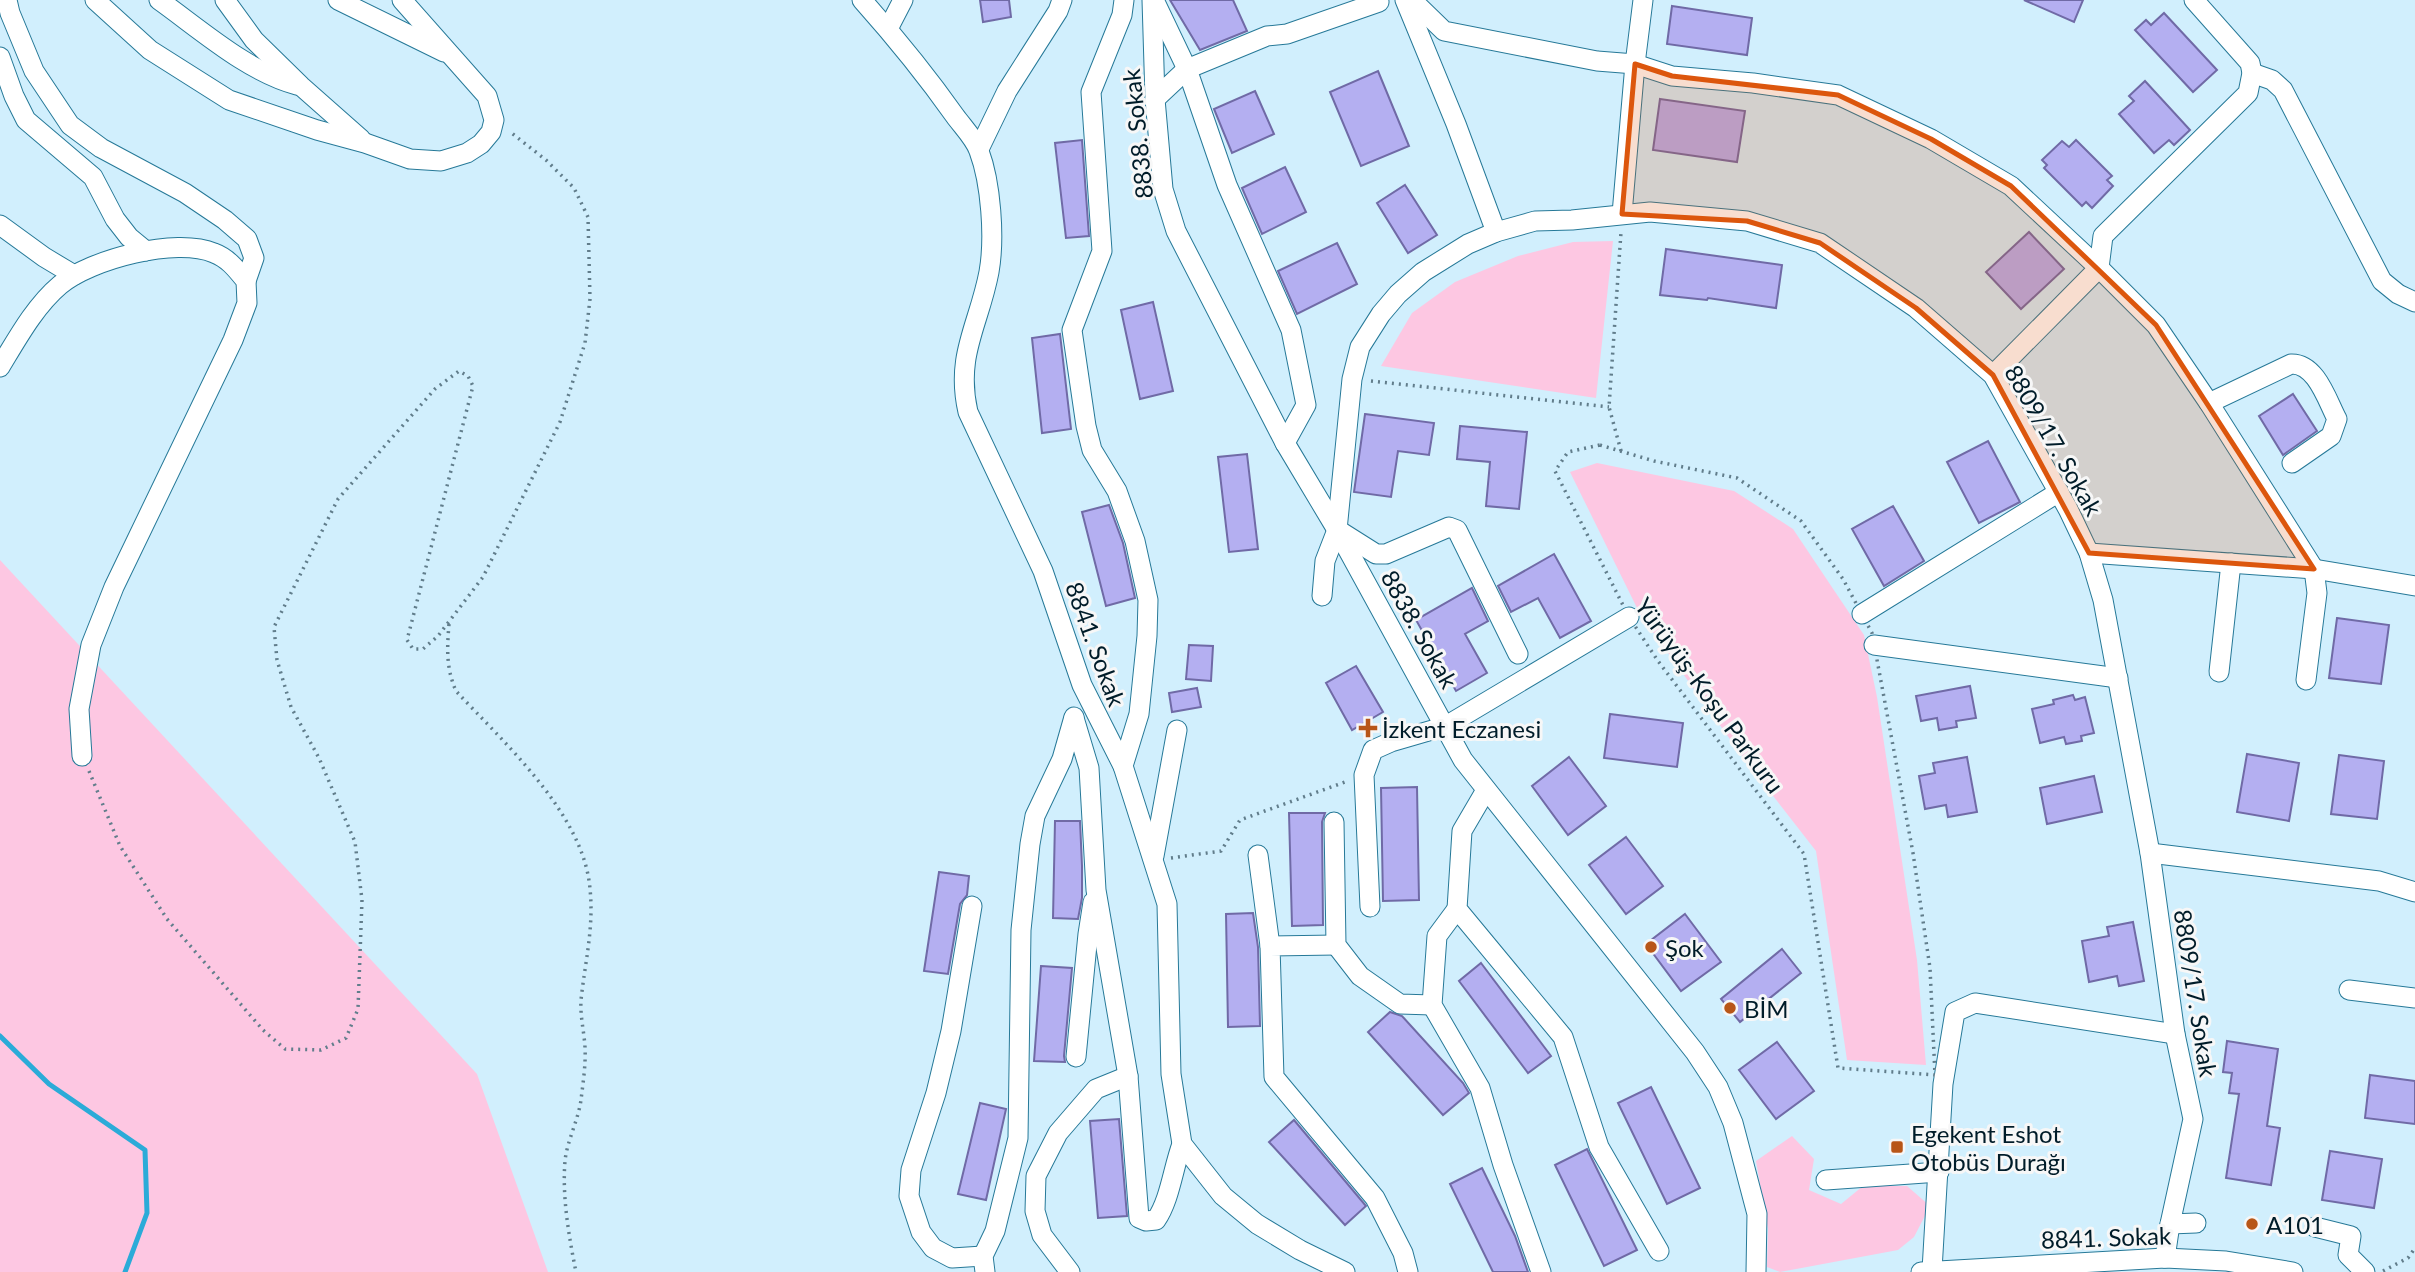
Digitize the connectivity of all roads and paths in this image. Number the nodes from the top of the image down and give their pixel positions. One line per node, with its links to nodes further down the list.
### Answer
1 (7, 0): 34 (street)
2 (95, 0): 26 (street)
3 (159, 0): 23 (street)
4 (226, 0): 23 (street)
5 (338, 0): 18 (street)
6 (402, 0): 18 (street)
7 (862, 0): 17 (street, 8841. Sokak)
8 (903, 0): 17 (street)
9 (1062, 0): 27 (street)
10 (1124, 0): 64 (street)
11 (1153, 0): 21 (street); 24 (street, 8838. Sokak)
12 (1405, 0): 30 (street)
13 (1412, 0): 20 (street)
14 (1643, 0): 20 (street)
15 (2194, 0): 22 (street)
16 (1379, 2): 21 (street)
17 (888, 29): 27 (street, 8841. Sokak)
18 (450, 55): 25 (street)
19 (0, 57): 31 (street)
20 (1635, 64): 28 (street); 32 (street)
21 (1187, 69): 24 (street); 41 (street)
22 (2252, 73): 32 (street); 35 (street)
23 (301, 86): 26 (street)
24 (1155, 99): 41 (street, 8838. Sokak)
25 (494, 120): 26 (street); 53 (path)
26 (365, 143)
27 (979, 149): 59 (street, 8841. Sokak)
28 (1622, 214): 30 (street, 8809/17. Sokak); 37 (street, 8809/17. Sokak); 40 (path)
29 (0, 225): 33 (street)
30 (1496, 232): 38 (street, 8809/17. Sokak)
31 (146, 251): 33 (street); 34 (street)
32 (2099, 268): 37 (street); 39 (street)
33 (74, 275): 36 (street)
34 (246, 281): 63 (street)
35 (2415, 302)
36 (1, 364)
37 (1993, 375): 44 (street, 8809/17. Sokak)
38 (1352, 379): 40 (path); 45 (street, 8809/17. Sokak)
39 (2209, 403): 43 (street); 48 (street)
40 (1609, 407): 42 (path)
41 (1286, 443): 45 (street, 8838. Sokak)
42 (1621, 451): 51 (path, Yürüyüş-Koşu Parkuru); 52 (path, Yürüyüş-Koşu Parkuru)
43 (2291, 463)
44 (2059, 492): 46 (street, 8809/17. Sokak); 51 (street)
45 (1337, 530): 50 (street, 8809/17. Sokak); 55 (street); 61 (street, 8838. Sokak)
46 (2089, 553): 47 (street); 57 (street, 8809/17. Sokak)
47 (2231, 563): 48 (street); 56 (street)
48 (2314, 569): 49 (street); 58 (street)
49 (2415, 586)
50 (1322, 596)
51 (1861, 614): 54 (path, Yürüyüş-Koşu Parkuru)
52 (1629, 617): 54 (path, Yürüyüş-Koşu Parkuru); 61 (street)
53 (449, 622): 63 (path); 95 (path)
54 (1874, 645): 57 (street)
55 (1518, 654)
56 (2219, 672)
57 (2118, 678): 68 (street, 8809/17. Sokak)
58 (2306, 680)
59 (1082, 685): 60 (street); 64 (street, 8841. Sokak)
60 (1074, 718): 71 (street); 93 (street)
61 (1446, 726): 65 (street); 66 (street, 8838. Sokak)
62 (1177, 730): 70 (street)
63 (82, 756)
64 (1123, 766): 70 (street, 8841. Sokak)
65 (1364, 775): 70 (path); 74 (street)
66 (1486, 790): 75 (street); 100 (street, 8838. Sokak)
67 (1334, 822): 76 (street)
68 (2150, 853): 72 (street); 81 (street, 8809/17. Sokak)
69 (1258, 855): 77 (street)
70 (1153, 862): 84 (street, 8841. Sokak)
71 (1096, 890): 82 (street); 83 (street)
72 (2415, 892)
73 (972, 906): 93 (street)
74 (1370, 907)
75 (1457, 909): 80 (street); 91 (street)
76 (1336, 945): 77 (street); 80 (street)
77 (1270, 946): 98 (street)
78 (2349, 990): 79 (street)
79 (2415, 998)
80 (1432, 1005): 99 (street)
81 (2175, 1034): 85 (street); 88 (street, 8809/17. Sokak)
82 (1076, 1057)
83 (1128, 1076): 84 (street); 96 (street)
84 (1182, 1144): 97 (street, 8841. Sokak)
85 (1939, 1172): 86 (street); 94 (street)
86 (1826, 1180)
87 (2196, 1223): 88 (street)
88 (2170, 1224): 92 (street, 8809/17. Sokak)
89 (2315, 1227): 102 (street)
90 (2415, 1248): 103 (path)
91 (1658, 1251)
92 (2165, 1258): 94 (street, 8841. Sokak); 101 (street, 8841. Sokak)
93 (984, 1264)
94 (1926, 1271)
95 (576, 1272)
96 (1070, 1272)
97 (1345, 1272)
98 (1408, 1272)
99 (1541, 1272)
100 (1756, 1272)
101 (2293, 1272)
102 (2365, 1272)
103 (2380, 1272)

